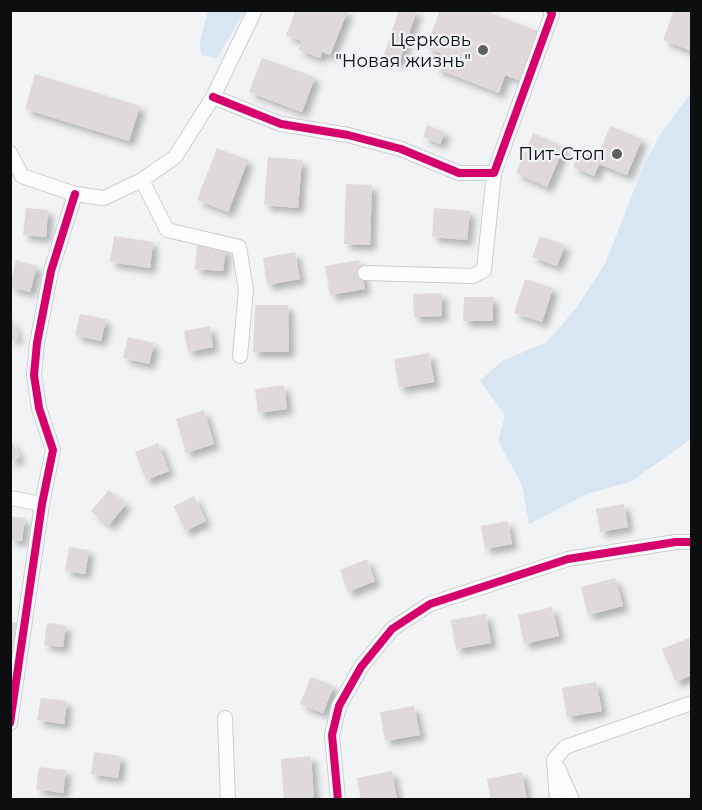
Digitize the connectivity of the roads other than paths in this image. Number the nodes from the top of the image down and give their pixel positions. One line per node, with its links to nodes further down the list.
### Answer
1 (255, 10): 3 (street)
2 (550, 10): 5 (street)
3 (213, 97): 5 (street); 6 (street)
4 (10, 153): 7 (street)
5 (494, 173): 8 (street)
6 (142, 180): 7 (street); 9 (street)
7 (75, 194): 11 (street)
8 (365, 273)
9 (240, 356)
10 (10, 498): 11 (street)
11 (42, 504): 15 (street)
12 (692, 542): 18 (street)
13 (692, 704): 16 (street)
14 (225, 718): 17 (street)
15 (10, 723)
16 (555, 760): 19 (street); 20 (street)
17 (228, 800)
18 (338, 800)
19 (557, 800)
20 (572, 800)

